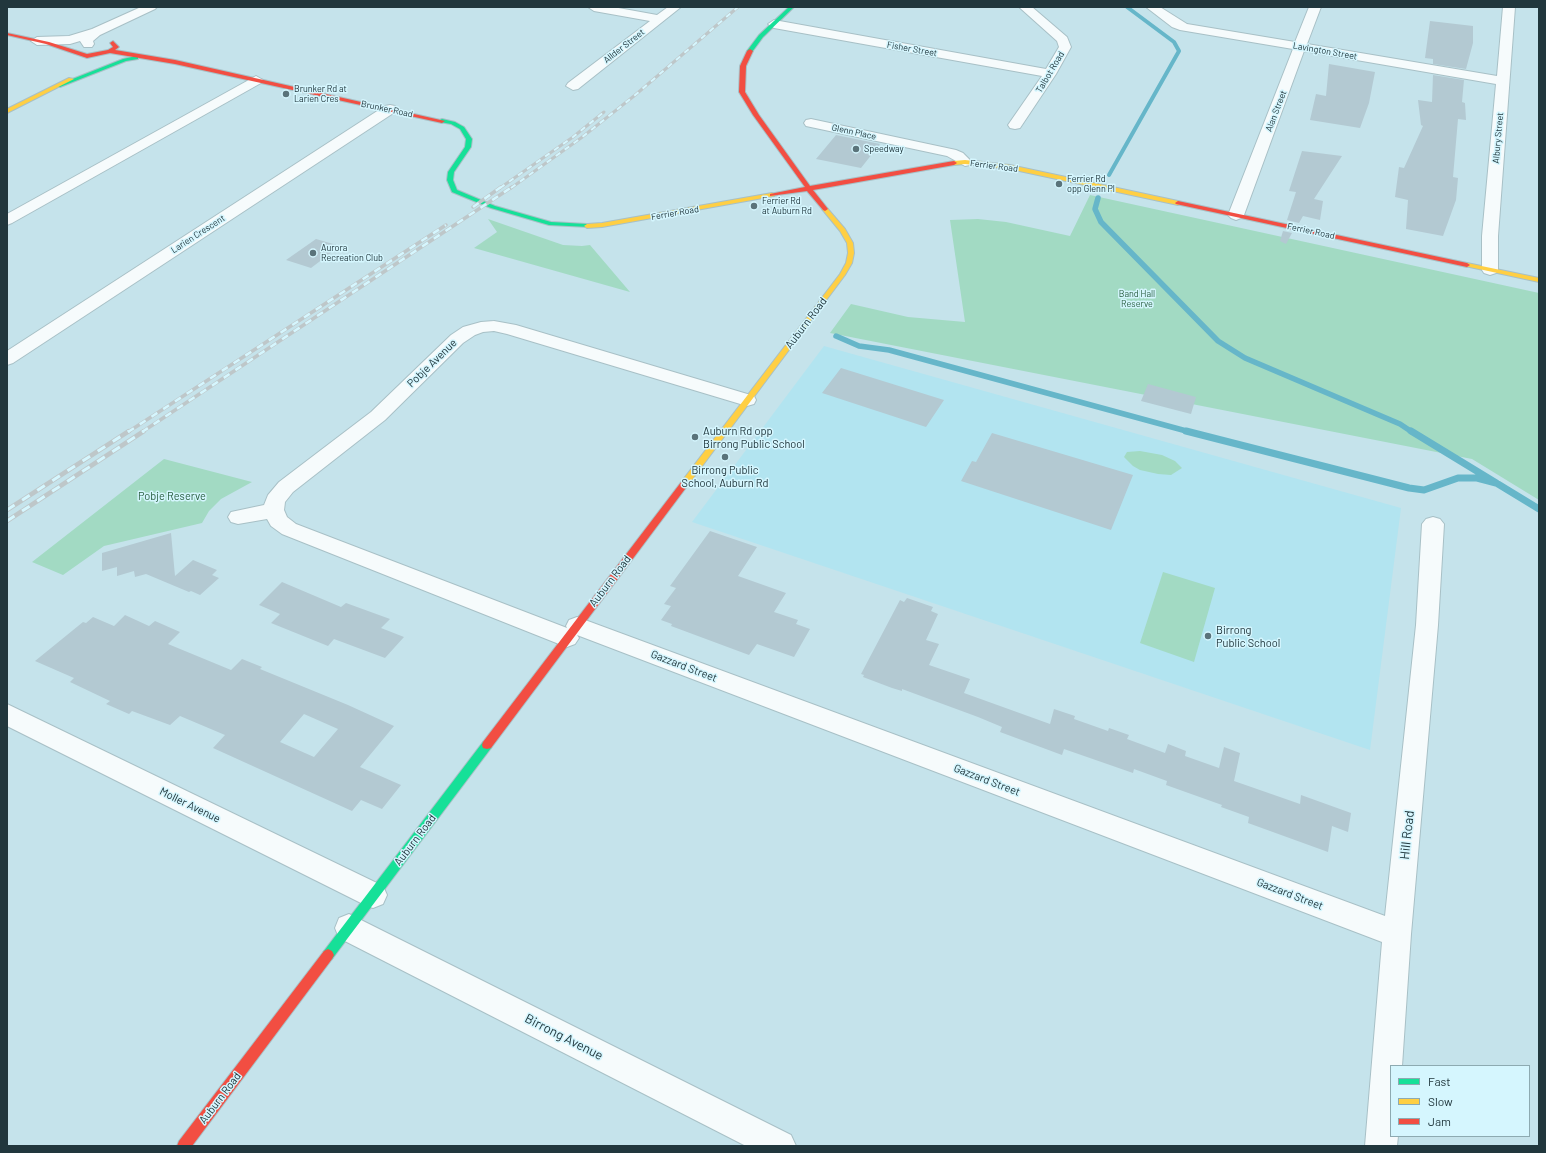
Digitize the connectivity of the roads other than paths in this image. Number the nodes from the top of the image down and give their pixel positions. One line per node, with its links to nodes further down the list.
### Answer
1 (151, 7): 12 (street)
2 (594, 7): 9 (street)
3 (675, 7): 9 (street, Allder Street)
4 (792, 7): 10 (main road, Auburn Road)
5 (1025, 7): 17 (street, Talbot Road)
6 (1152, 7): 14 (street, Lavington Street)
7 (1315, 7): 14 (street, Alan Street)
8 (1509, 7): 19 (street, Albury Street)
9 (659, 19): 21 (street, Allder Street)
10 (774, 24): 17 (street, Fisher Street); 28 (main road, Auburn Road)
11 (7, 34): 13 (main road)
12 (106, 41): 13 (street); 15 (main road); 15 (street); 16 (main road, Brunker Road); 20 (main road)
13 (42, 42): 15 (main road)
14 (1300, 47): 19 (street, Lavington Street); 29 (street, Alan Street)
15 (88, 50): 20 (main road)
16 (175, 62): 18 (main road, Brunker Road); 20 (main road)
17 (1050, 74): 25 (street, Talbot Road)
18 (256, 80): 22 (main road, Brunker Road); 30 (street)
19 (1503, 81): 31 (street, Albury Street)
20 (58, 86): 23 (main road)
21 (573, 86)
22 (390, 109): 27 (main road, Brunker Road); 33 (street, Larien Crescent)
23 (7, 111)
24 (811, 123): 26 (street, Glenn Place)
25 (1015, 125)
26 (965, 162): 28 (main road, Ferrier Road); 29 (main road, Ferrier Road)
27 (451, 187): 28 (main road, Ferrier Road)
28 (808, 188): 34 (main road, Auburn Road)
29 (1236, 215): 31 (main road, Ferrier Road)
30 (7, 220)
31 (1490, 270): 32 (main road, Ferrier Road)
32 (1539, 280)
33 (7, 359)
34 (748, 400): 35 (street, Pobje Avenue); 38 (main road, Auburn Road)
35 (274, 510): 36 (street); 38 (street)
36 (238, 517)
37 (1432, 524): 42 (street, Hill Road)
38 (572, 632): 40 (main road, Auburn Road); 42 (street, Gazzard Street)
39 (7, 714): 40 (street, Moller Avenue)
40 (373, 896): 41 (main road, Auburn Road)
41 (349, 928): 43 (main road, Auburn Road); 44 (street, Birrong Avenue)
42 (1397, 934): 45 (street, Hill Road)
43 (184, 1146)
44 (780, 1146)
45 (1380, 1146)

